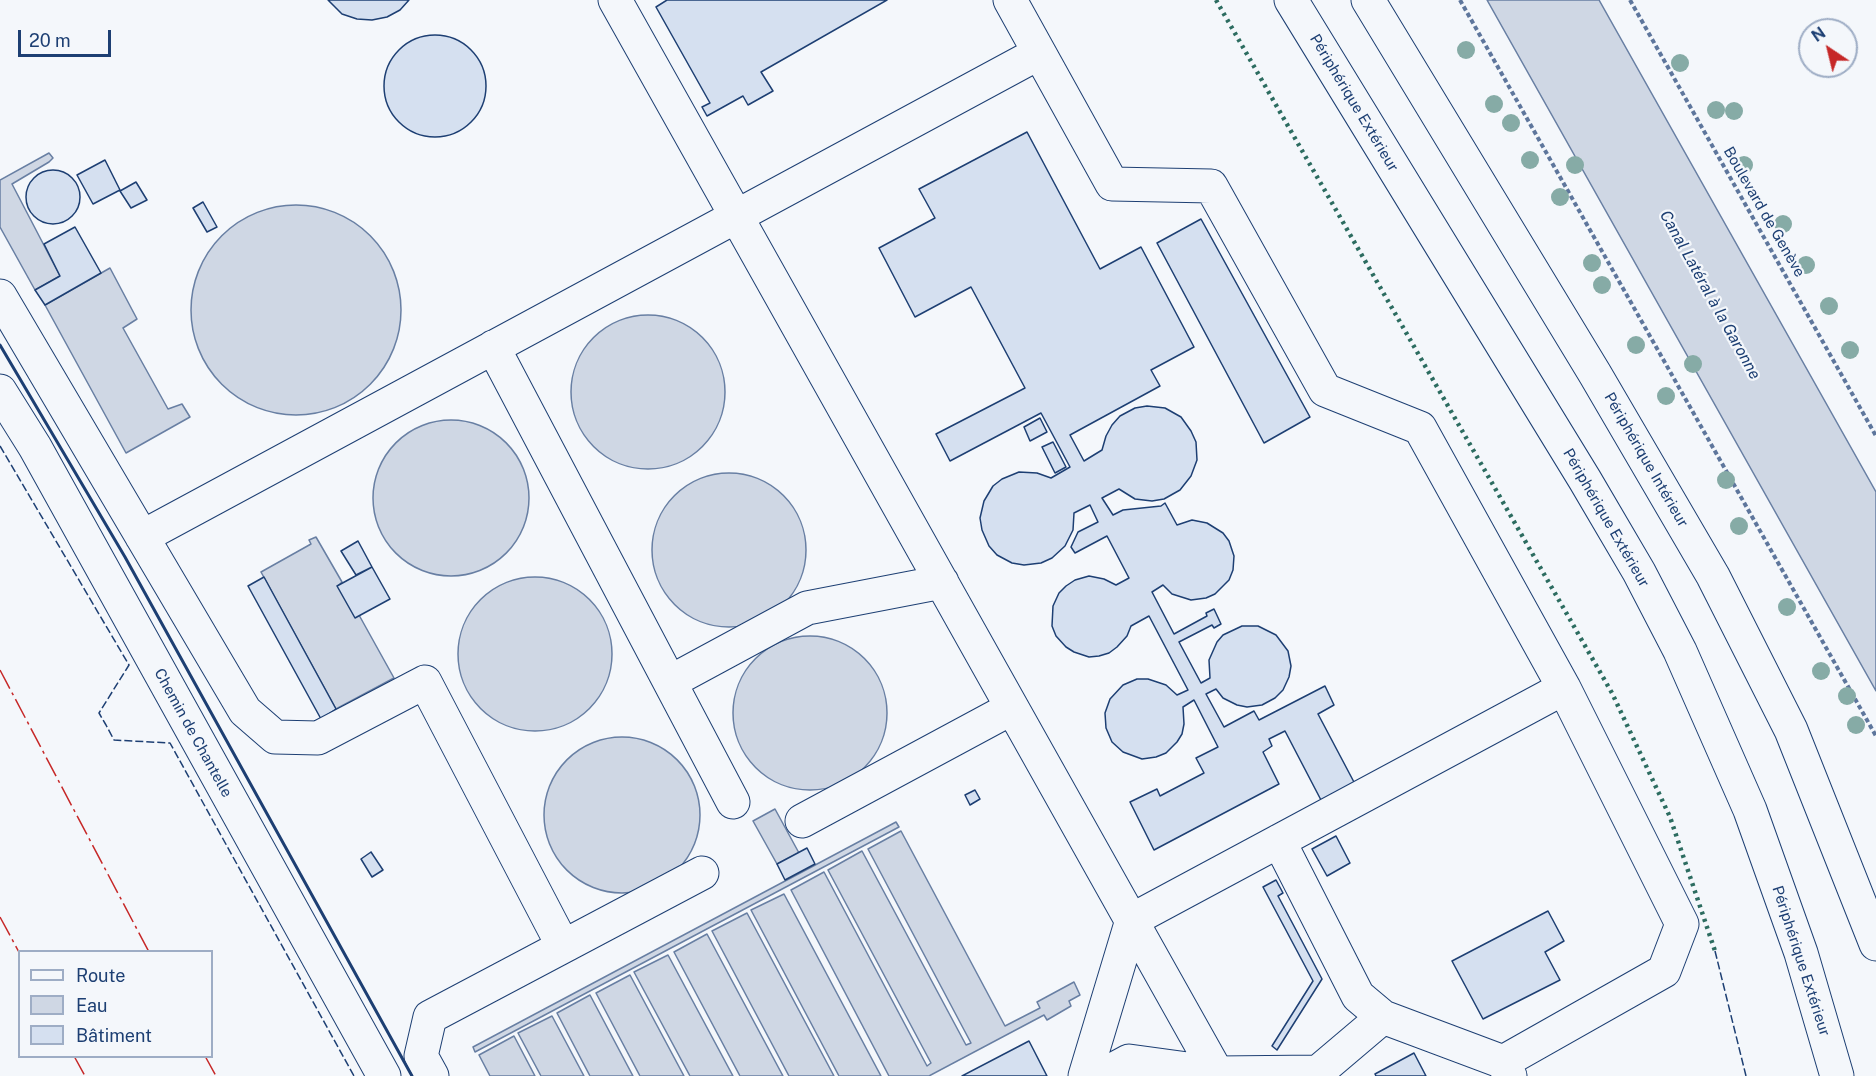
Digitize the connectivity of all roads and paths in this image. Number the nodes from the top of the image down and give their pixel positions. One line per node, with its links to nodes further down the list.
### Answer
1 (615, 0): 8 (main road)
2 (1010, 0): 7 (main road)
3 (1291, 0): 33 (main road, Périphérique Extérieur)
4 (1368, 0): 24 (main road, Périphérique Intérieur)
5 (1460, 0): 18 (path)
6 (1630, 0): 12 (path, Boulevard de Genève)
7 (1039, 53): 8 (main road); 16 (main road)
8 (736, 216): 10 (main road); 14 (main road)
9 (0, 296): 13 (main road)
10 (493, 347): 13 (main road); 15 (main road)
11 (0, 391): 29 (main road, Chemin de Chantelle)
12 (1876, 436)
13 (142, 537): 25 (main road)
14 (942, 582): 15 (main road); 17 (main road)
15 (670, 682): 19 (main road)
16 (1564, 688): 21 (main road); 27 (main road)
17 (1012, 708): 20 (main road); 23 (main road)
18 (1876, 736)
19 (734, 802)
20 (802, 821)
21 (1279, 841): 23 (main road); 26 (main road)
22 (702, 873): 25 (main road)
23 (1131, 920): 28 (main road); 31 (main road)
24 (1876, 944)
25 (563, 946): 30 (main road)
26 (1383, 1017): 27 (main road); 28 (main road)
27 (1507, 1069)
28 (1217, 1072): 32 (main road)
29 (384, 1076)
30 (432, 1076)
31 (1085, 1076)
32 (1101, 1076)
33 (1837, 1076)

